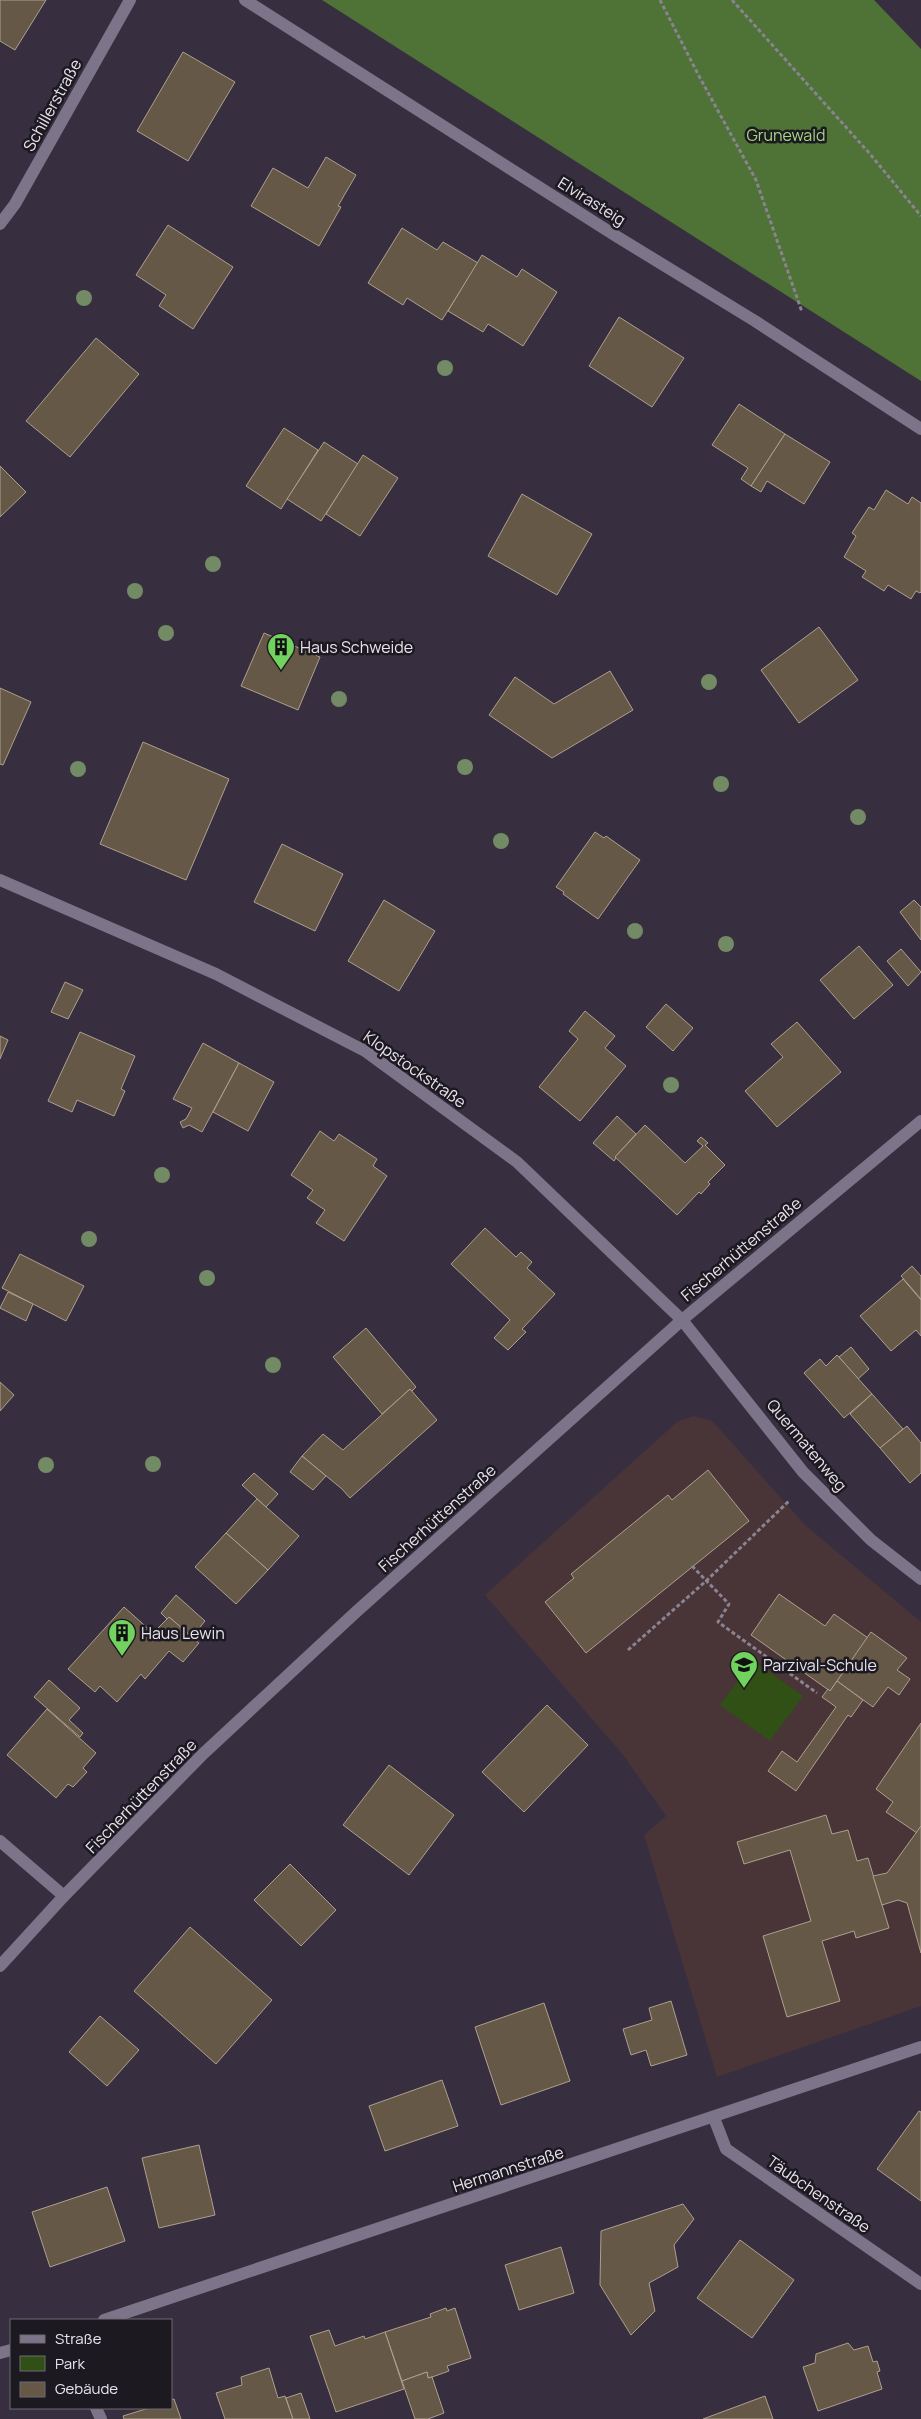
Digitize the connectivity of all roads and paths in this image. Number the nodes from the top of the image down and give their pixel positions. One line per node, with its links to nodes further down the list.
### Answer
1 (130, 0): 6 (street, Schillerstraße)
2 (246, 0): 8 (street, Elvirasteig)
3 (660, 0): 7 (path)
4 (732, 0): 5 (path)
5 (921, 216)
6 (0, 224)
7 (802, 312)
8 (921, 429)
9 (0, 880): 11 (street, Klopstockstraße)
10 (921, 1121): 11 (street, Fischerhüttenstraße)
11 (682, 1320): 14 (street, Quermatenweg); 19 (street, Fischerhüttenstraße)
12 (790, 1500): 15 (path)
13 (692, 1566): 15 (path)
14 (921, 1578)
15 (706, 1581): 16 (path); 17 (path)
16 (628, 1650)
17 (817, 1693)
18 (0, 1841): 19 (street)
19 (64, 1896): 20 (street, Fischerhüttenstraße)
20 (0, 1966)
21 (921, 2047): 22 (street, Hermannstraße)
22 (714, 2118): 23 (street, Täubchenstraße); 24 (street, Hermannstraße)
23 (921, 2284)
24 (107, 2319)

